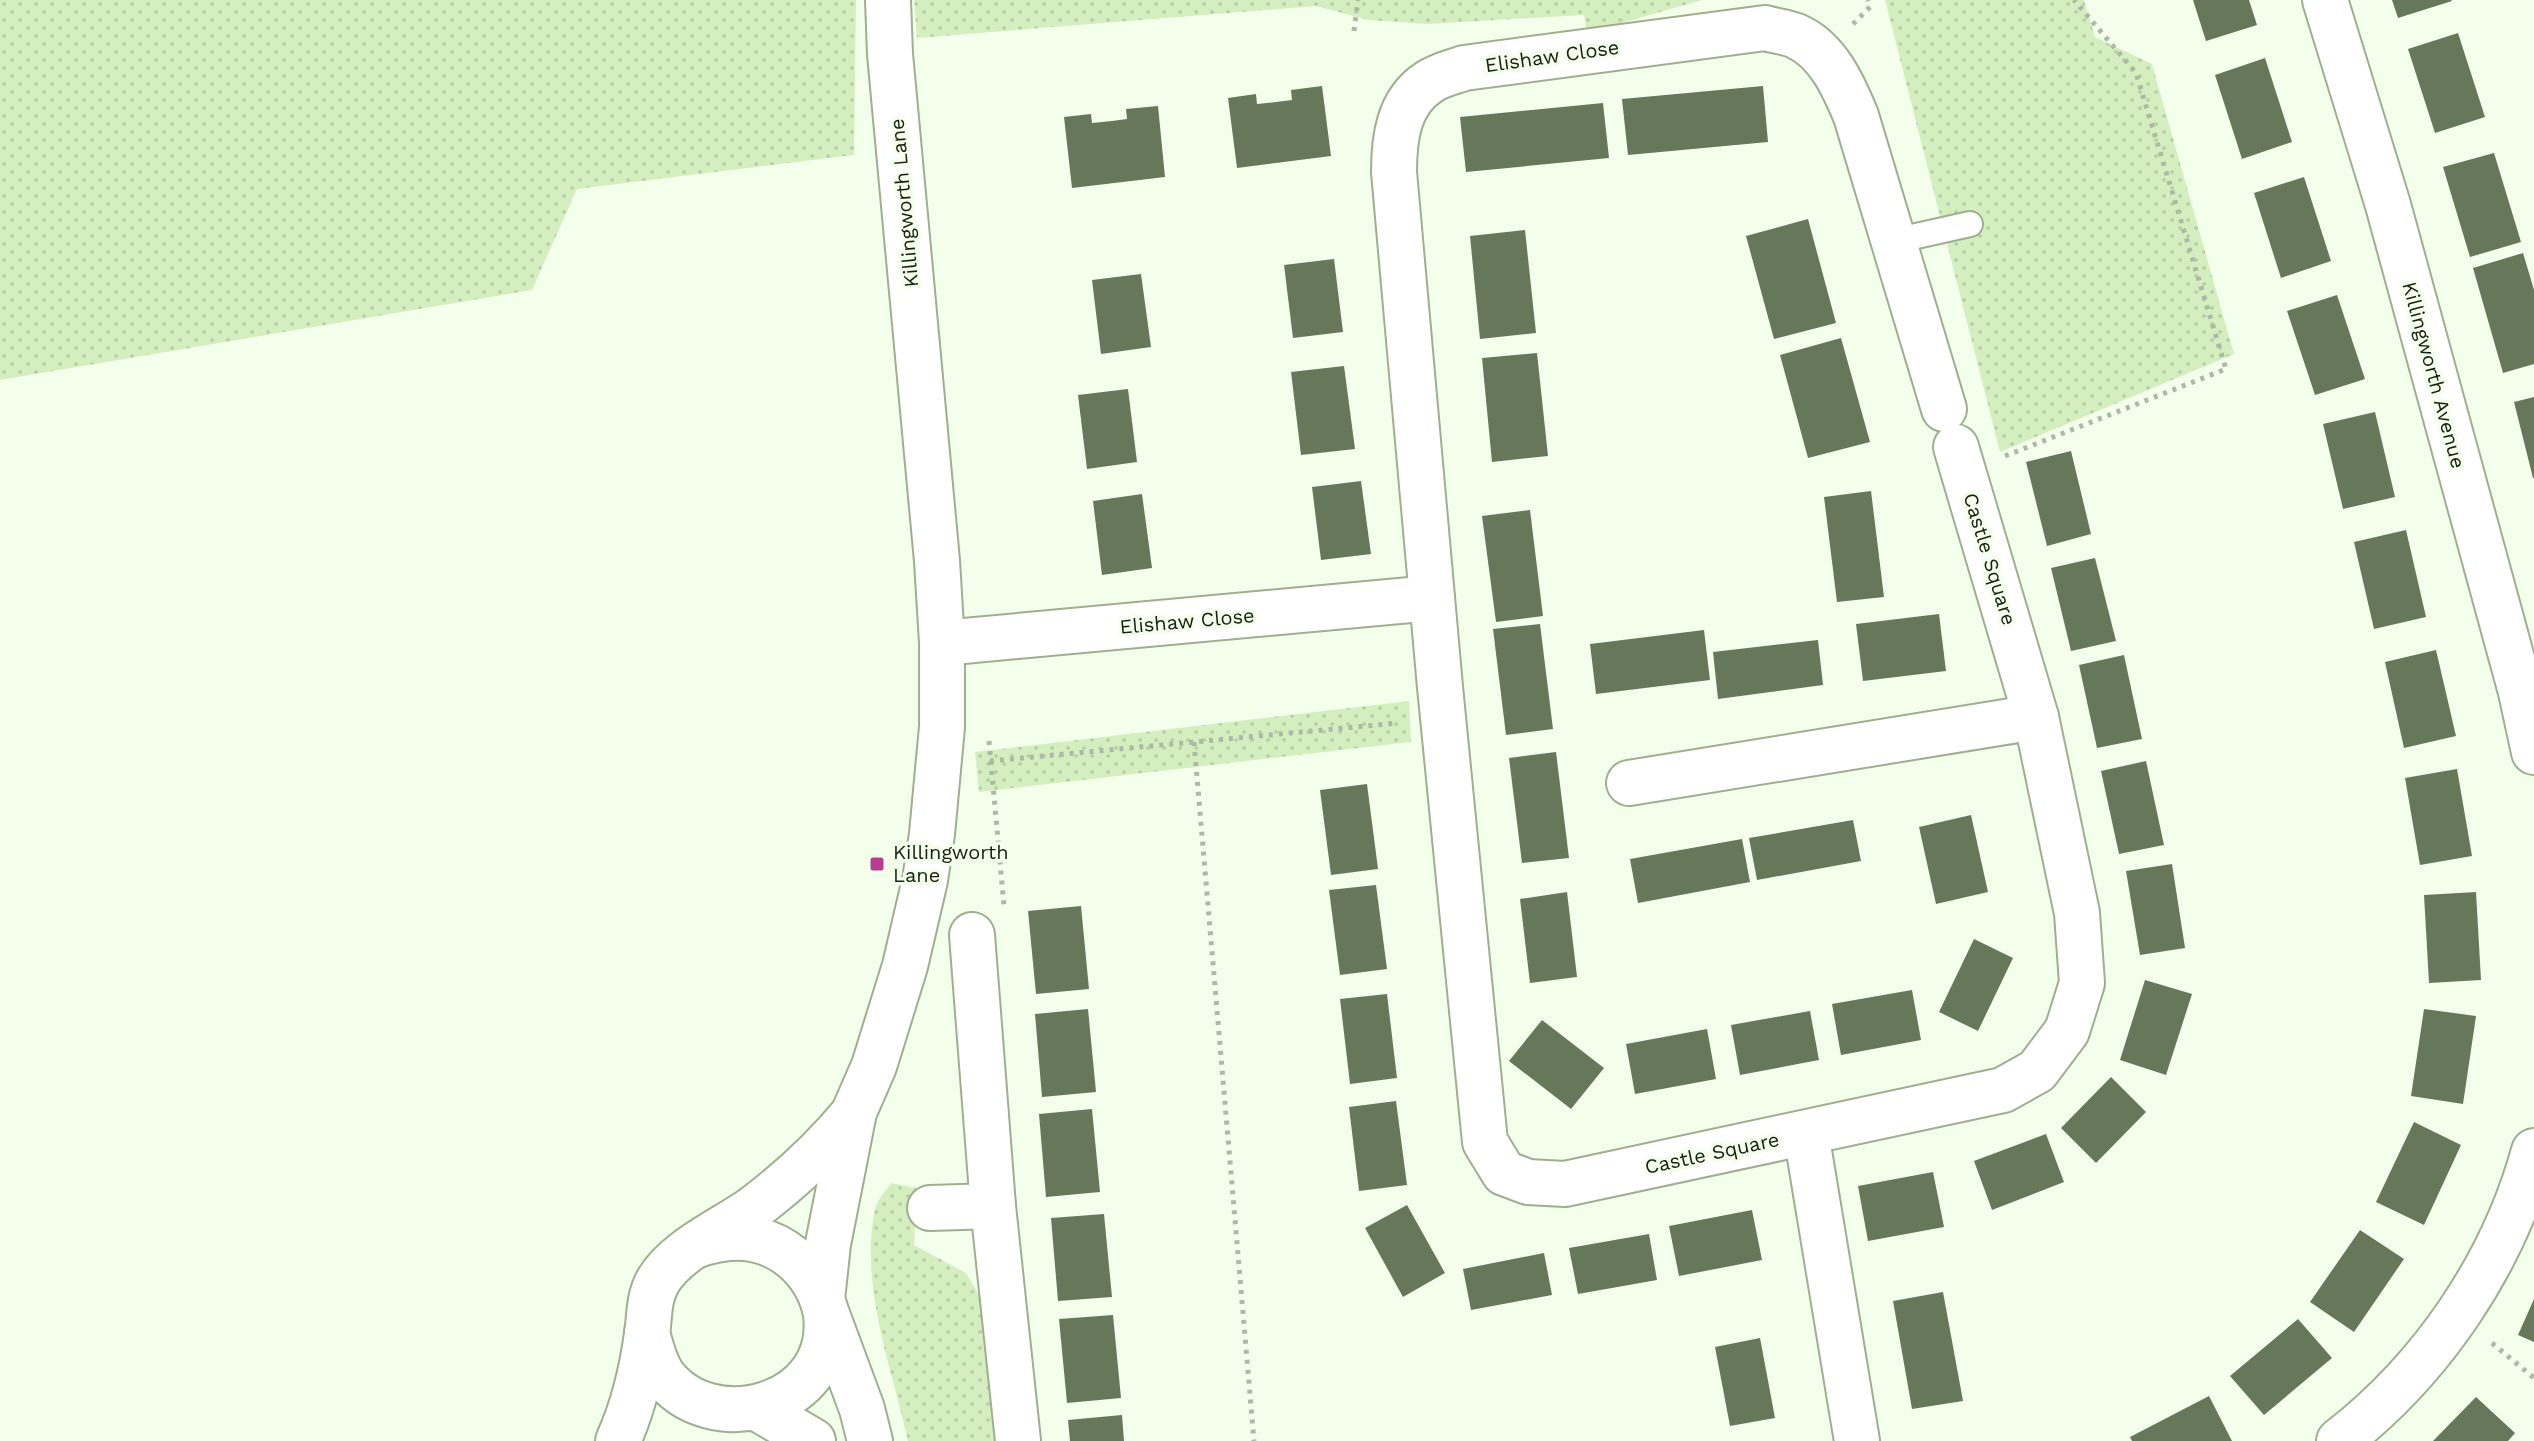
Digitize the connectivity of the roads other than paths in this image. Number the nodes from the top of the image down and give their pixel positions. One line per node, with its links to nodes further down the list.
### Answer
1 (888, 0): 7 (street, Killingworth Lane)
2 (2325, 0): 10 (street, Killingworth Avenue)
3 (1970, 224): 4 (lane)
4 (1894, 241): 5 (street, Elishaw Close); 6 (street, Elishaw Close)
5 (1954, 440): 9 (street, Castle Square)
6 (1432, 598): 7 (street, Elishaw Close); 8 (street, Elishaw Close)
7 (942, 643): 13 (street, Killingworth Lane)
8 (1442, 703): 14 (street, Castle Square)
9 (2036, 717): 11 (street); 14 (street, Castle Square)
10 (2534, 752)
11 (1628, 781)
12 (972, 935): 16 (street)
13 (854, 1112): 18 (street); 19 (street)
14 (1806, 1133): 27 (street)
15 (2534, 1151): 28 (street)
16 (993, 1206): 17 (street); 26 (street)
17 (930, 1208)
18 (695, 1246): 19 (street); 20 (street)
19 (824, 1304): 21 (street); 25 (street)
20 (647, 1333): 21 (street); 22 (street)
21 (754, 1412): 23 (street); 24 (street)
22 (618, 1441)
23 (693, 1441)
24 (813, 1441)
25 (870, 1441)
26 (1018, 1441)
27 (1857, 1441)
28 (2339, 1441)

